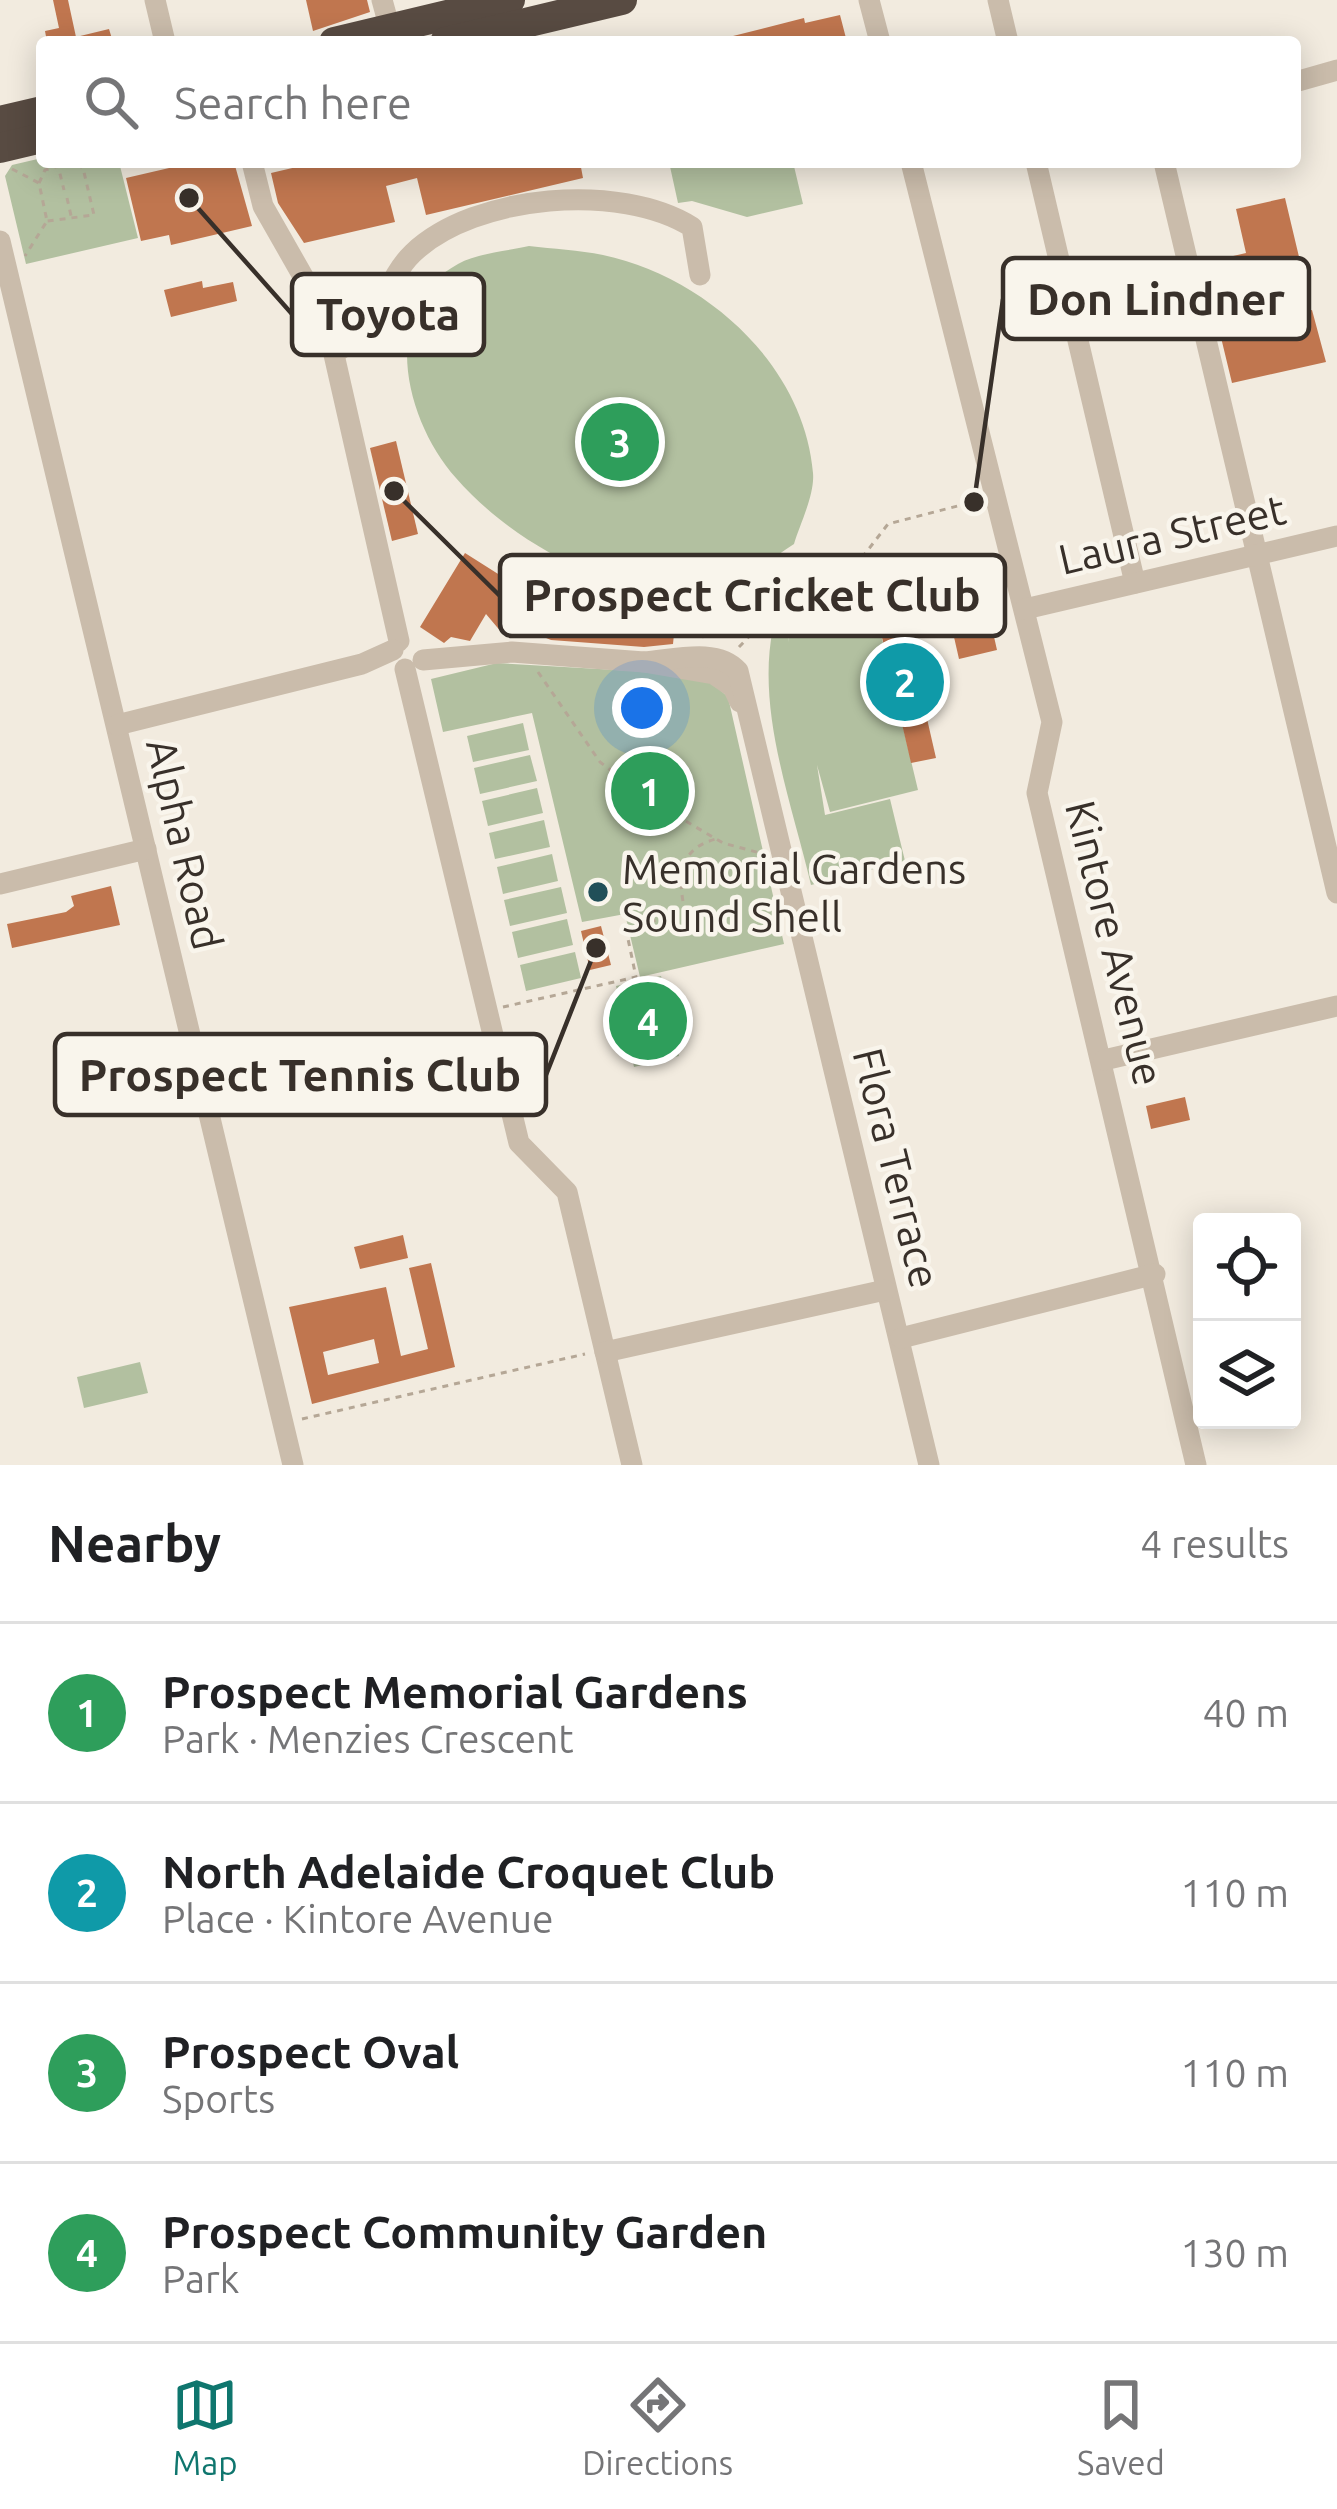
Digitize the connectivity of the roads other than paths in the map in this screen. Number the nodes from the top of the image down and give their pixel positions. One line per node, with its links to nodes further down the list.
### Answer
1 (155, 0): 7 (street)
2 (510, 0): 6 (highway)
3 (869, 0): 10 (street)
4 (998, 0): 11 (street)
5 (604, 2): 9 (highway)
6 (386, 15): 8 (highway)
7 (164, 36)
8 (346, 36)
9 (470, 36)
10 (878, 36)
11 (1007, 36)
12 (1337, 70): 13 (street)
13 (1301, 80)
14 (36, 112): 15 (highway)
15 (0, 121)
16 (36, 139): 17 (highway)
17 (0, 148)
18 (254, 168): 24 (street)
19 (912, 168): 28 (street, Kintore Avenue)
20 (1037, 168): 27 (street)
21 (1165, 168): 26 (street)
22 (3, 262): 32 (street, Alpha Road)
23 (700, 275): 24 (street)
24 (334, 352): 29 (street)
25 (1337, 536): 26 (street, Laura Street)
26 (1258, 554): 27 (street, Laura Street); 35 (street)
27 (1135, 583): 28 (street, Laura Street)
28 (1025, 609): 37 (street, Kintore Avenue)
29 (409, 654): 30 (street); 32 (street); 41 (street)
30 (644, 662): 31 (street); 31 (street, Flora Terrace)
31 (743, 707): 39 (street, Flora Terrace)
32 (117, 725): 33 (street, Alpha Road)
33 (146, 849): 34 (street); 42 (street, Alpha Road)
34 (0, 884)
35 (1337, 893)
36 (1337, 1006): 37 (street)
37 (1104, 1060): 38 (street, Kintore Avenue)
38 (1155, 1274): 40 (street); 45 (street, Kintore Avenue)
39 (885, 1290): 40 (street, Flora Terrace); 41 (street)
40 (901, 1338): 44 (street, Flora Terrace)
41 (605, 1351): 43 (street)
42 (292, 1465)
43 (632, 1465)
44 (929, 1465)
45 (1196, 1465)

